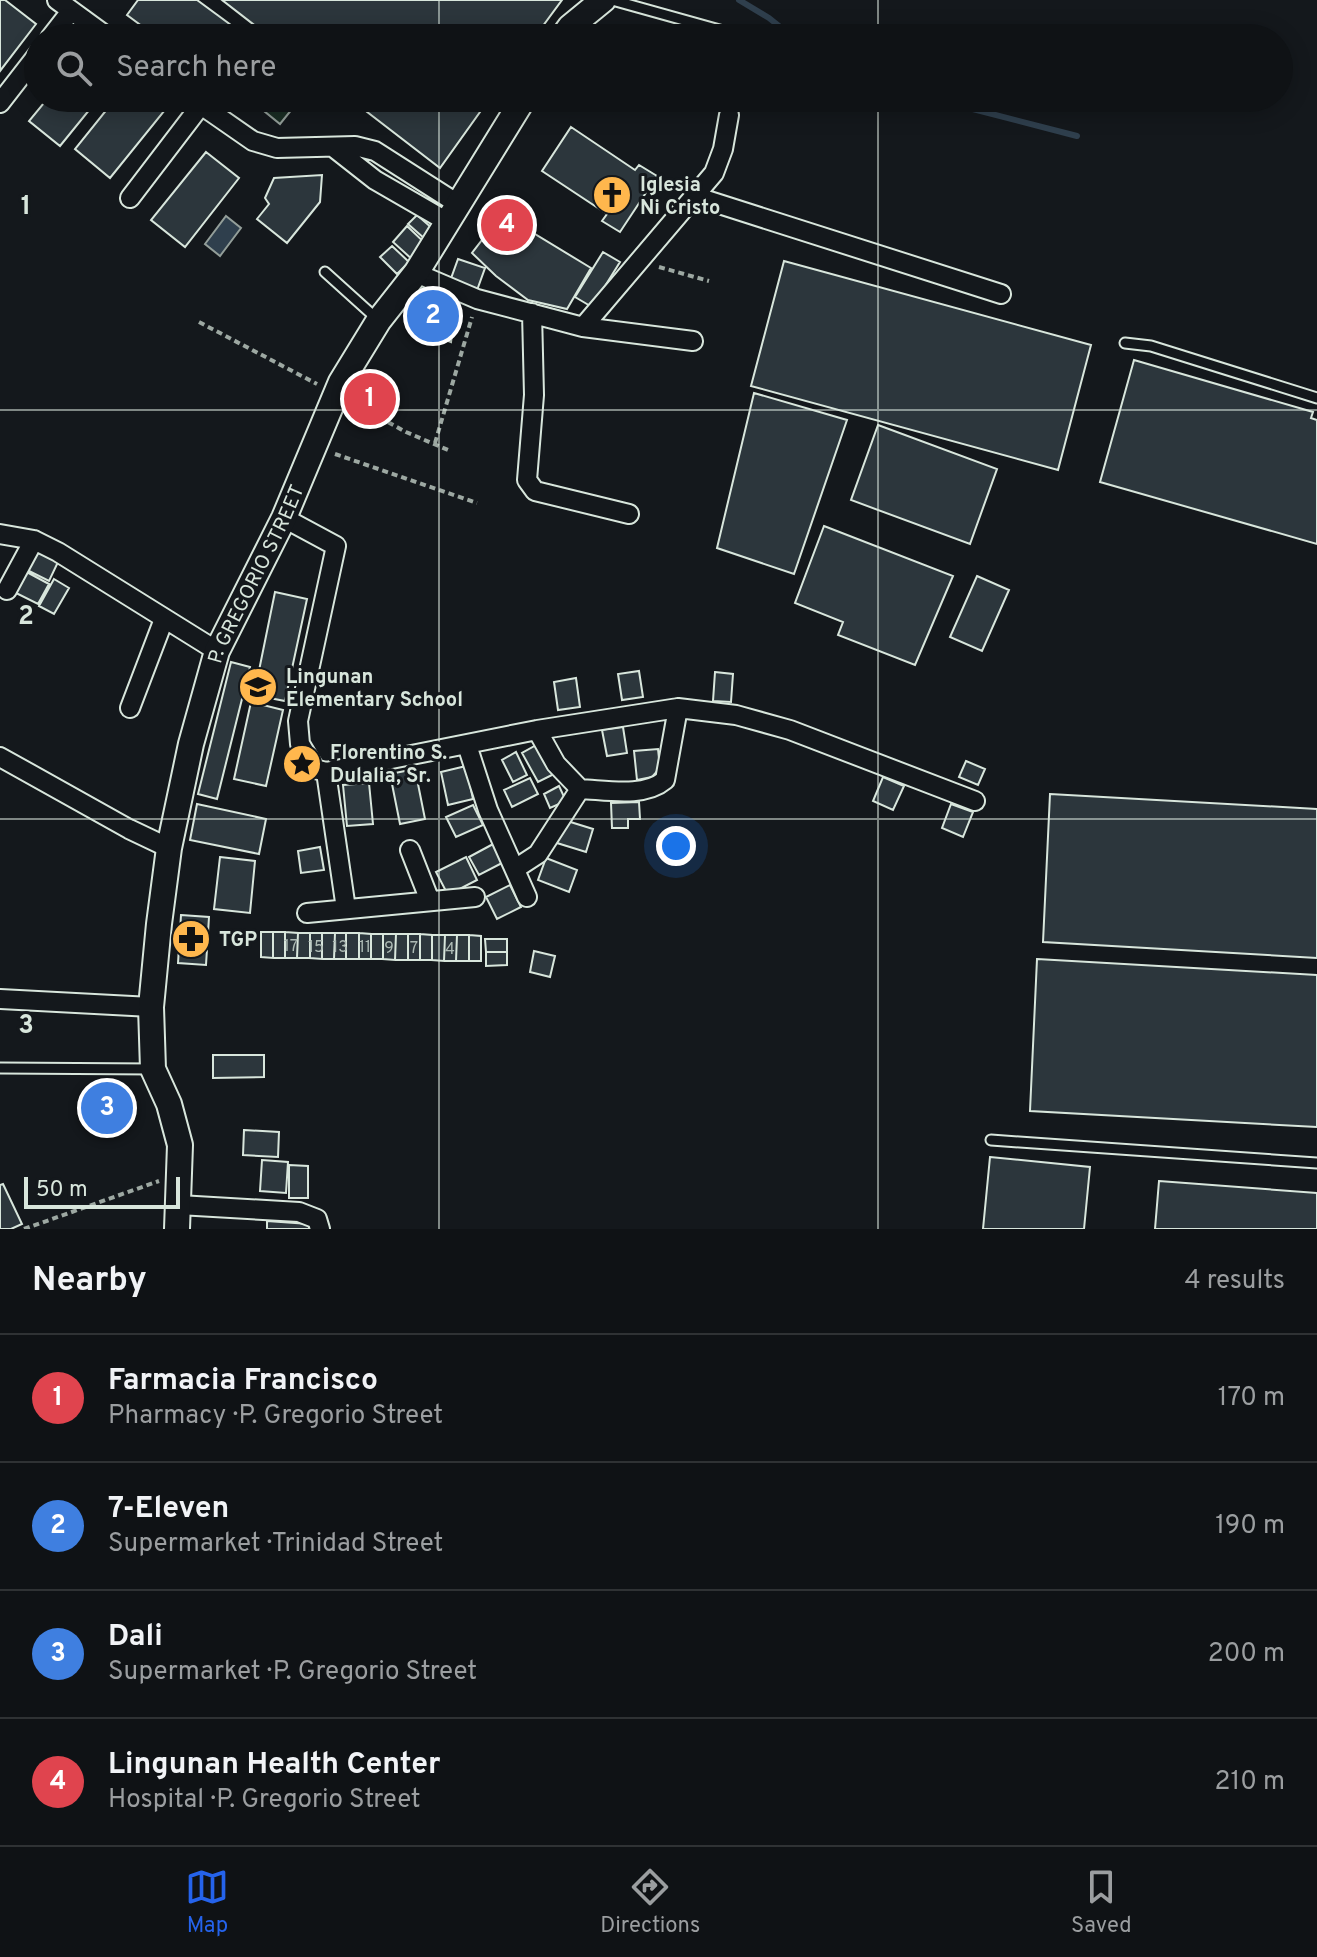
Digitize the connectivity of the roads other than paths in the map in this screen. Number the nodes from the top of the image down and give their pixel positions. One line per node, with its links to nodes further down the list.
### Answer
1 (603, 0): 6 (street)
2 (612, 0): 7 (lane)
3 (64, 5): 4 (street); 5 (street)
4 (56, 24)
5 (90, 24)
6 (574, 24)
7 (698, 24)
8 (24, 72): 9 (street)
9 (0, 103)
10 (189, 112): 17 (street)
11 (211, 112): 14 (street)
12 (515, 112): 19 (street, P. GREGORIO STREET)
13 (729, 115): 16 (street)
14 (333, 147): 15 (street); 18 (street)
15 (419, 179): 18 (street); 19 (street)
16 (694, 196): 22 (street); 25 (street)
17 (130, 198)
18 (407, 199): 19 (street)
19 (452, 212): 21 (street, P. GREGORIO STREET)
20 (325, 272): 24 (lane)
21 (416, 273): 23 (street); 24 (street, P. GREGORIO STREET)
22 (1001, 294)
23 (532, 313): 25 (street); 29 (street)
24 (379, 320): 30 (street, P. GREGORIO STREET)
25 (583, 327): 26 (street)
26 (693, 341)
27 (1125, 343): 28 (lane)
28 (1317, 398)
29 (629, 514)
30 (284, 518): 35 (street, P. GREGORIO STREET); 41 (street)
31 (0, 534): 32 (street)
32 (34, 540): 33 (street); 34 (street)
33 (7, 590)
34 (164, 619): 35 (street); 36 (street)
35 (217, 651): 44 (street, P. GREGORIO STREET)
36 (130, 708)
37 (678, 708): 38 (street); 42 (street); 43 (street)
38 (537, 730): 39 (street); 42 (street)
39 (467, 745): 41 (street); 46 (street)
40 (0, 757): 44 (street)
41 (326, 772): 50 (street)
42 (580, 789): 46 (street)
43 (975, 801)
44 (169, 848): 53 (street, P. GREGORIO STREET)
45 (410, 850): 49 (street)
46 (515, 869): 48 (street)
47 (475, 897): 49 (street)
48 (527, 897)
49 (430, 901): 50 (street)
50 (346, 909): 51 (street)
51 (307, 913)
52 (0, 999): 53 (street)
53 (151, 1007): 55 (street, P. GREGORIO STREET)
54 (0, 1068): 55 (lane)
55 (153, 1069): 58 (street, P. GREGORIO STREET)
56 (991, 1140): 57 (lane)
57 (1317, 1163)
58 (178, 1217): 59 (street)
59 (316, 1222)

